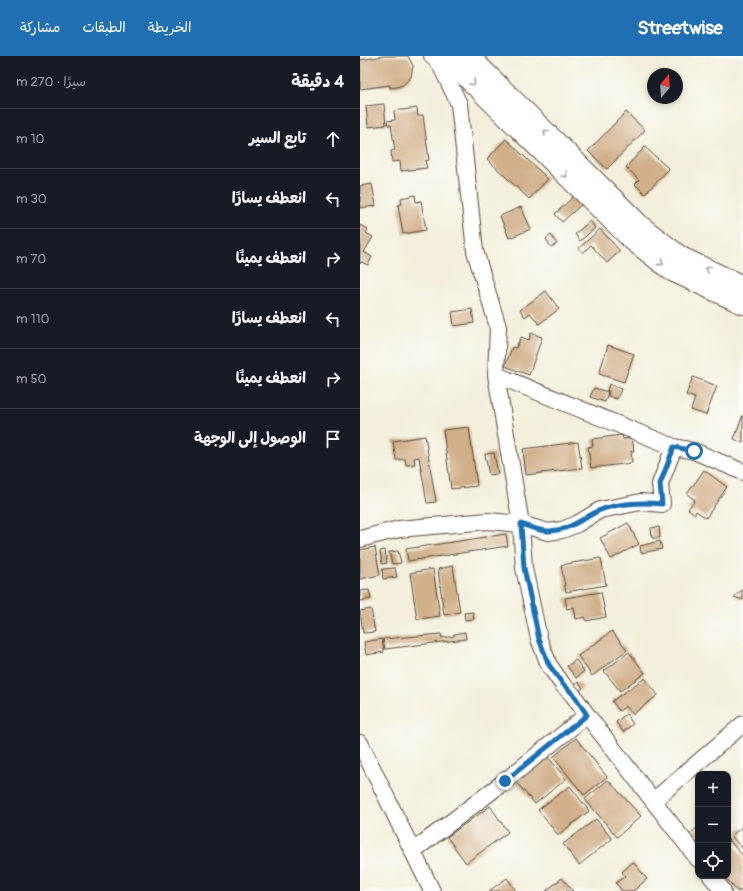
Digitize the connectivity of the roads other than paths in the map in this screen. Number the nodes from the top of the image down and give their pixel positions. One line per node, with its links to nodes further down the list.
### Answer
1 (432, 56): 6 (street)
2 (445, 56): 5 (street, one-way to 5)
3 (469, 56): 4 (street, one-way to 3)
4 (743, 286)
5 (743, 304)
6 (496, 375): 7 (street); 9 (street)
7 (674, 447): 8 (street); 9 (street)
8 (743, 472)
9 (521, 524): 10 (street); 11 (street)
10 (360, 540)
11 (587, 715): 14 (street); 15 (street)
12 (743, 724): 14 (street)
13 (360, 743): 15 (street)
14 (653, 801): 16 (street)
15 (412, 851): 18 (street)
16 (695, 855)
17 (713, 879): 19 (street)
18 (432, 891)
19 (723, 891)

